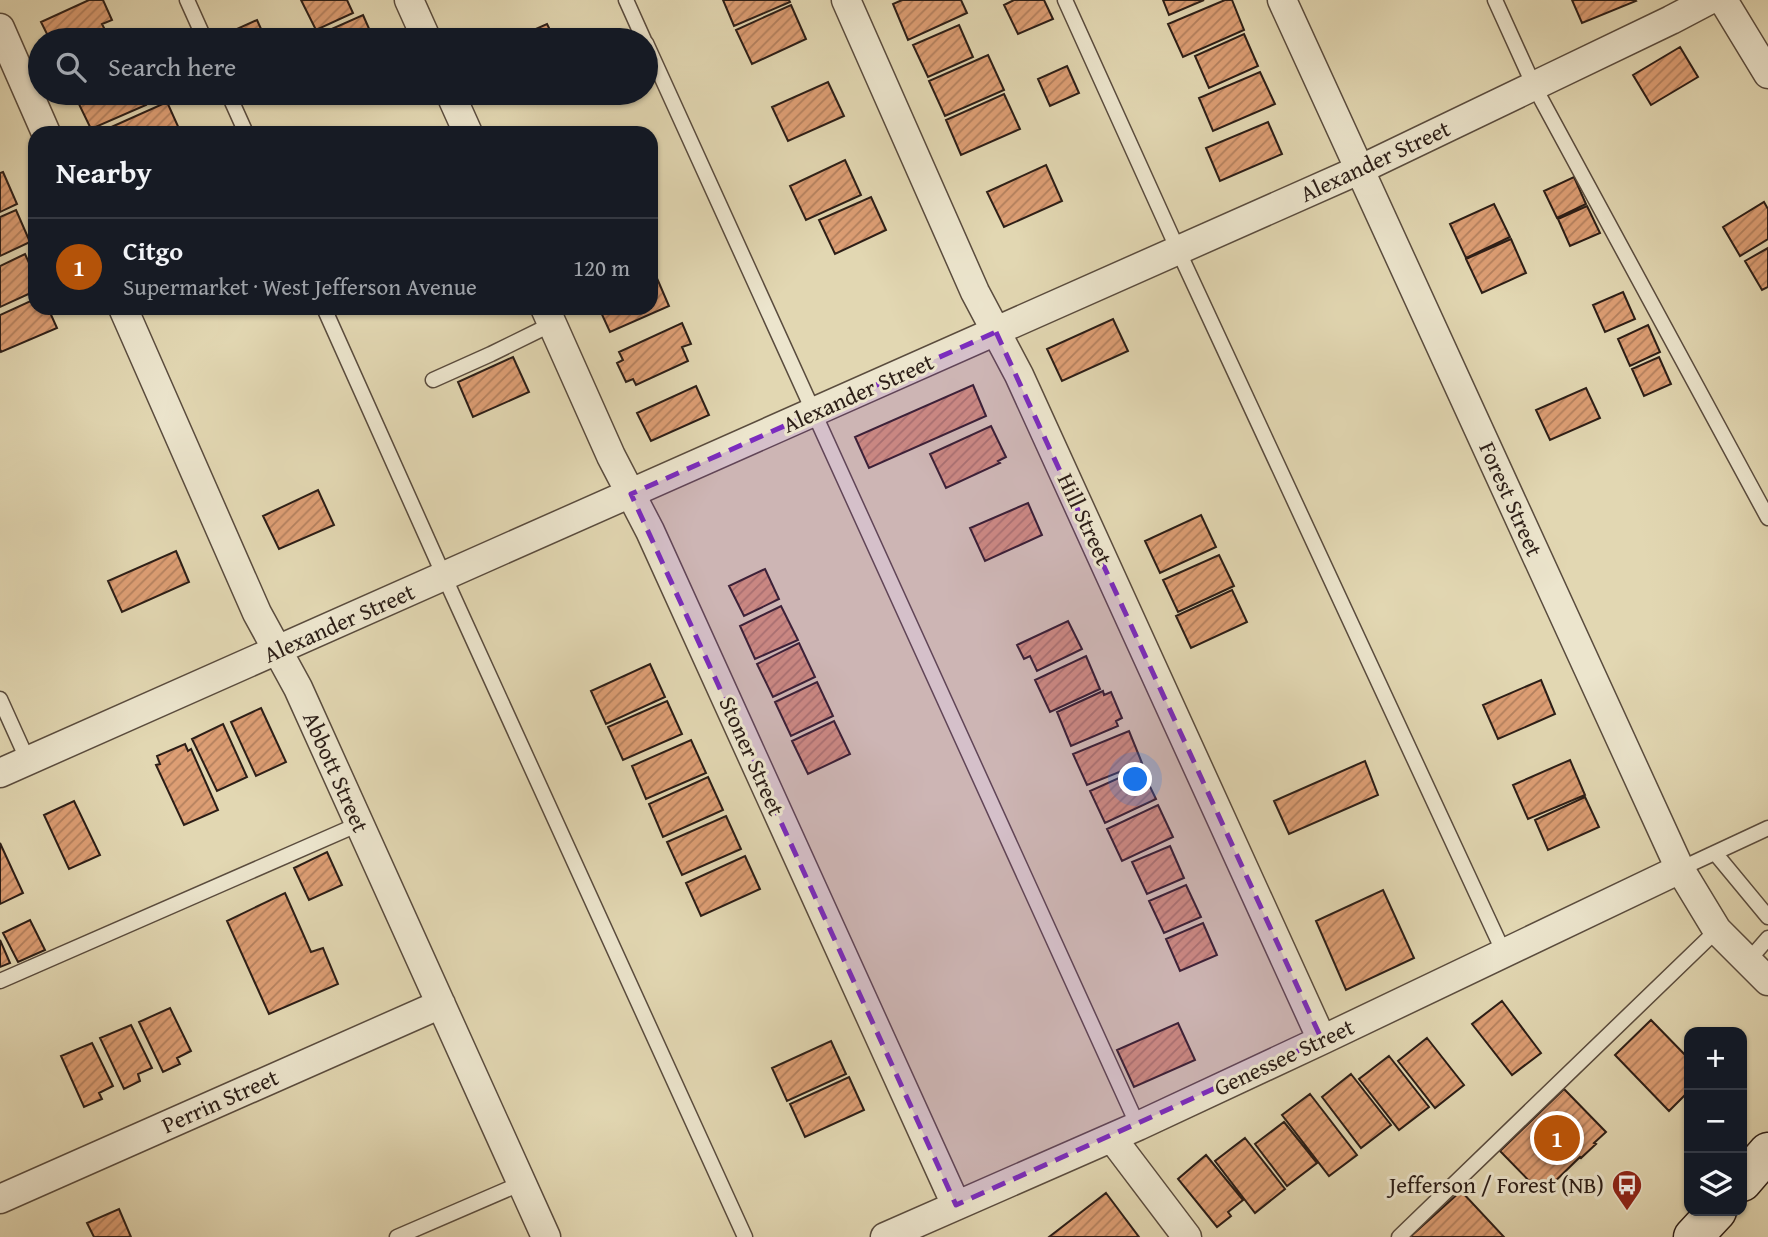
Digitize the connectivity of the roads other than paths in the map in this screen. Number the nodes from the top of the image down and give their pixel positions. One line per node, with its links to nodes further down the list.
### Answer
1 (187, 0): 11 (lane)
2 (409, 0): 12 (street)
3 (626, 0): 13 (lane)
4 (846, 0): 29 (street, Hill Street)
5 (1065, 0): 25 (lane)
6 (1282, 0): 24 (street, Forest Street)
7 (1495, 0): 16 (lane)
8 (1709, 0): 16 (street, Alexander Street)
9 (1723, 0): 15 (street)
10 (0, 28): 17 (street)
11 (200, 28)
12 (422, 28)
13 (639, 28)
14 (658, 70): 31 (lane)
15 (1768, 74)
16 (1534, 86): 24 (street, Alexander Street); 33 (lane)
17 (28, 92)
18 (34, 105): 21 (street)
19 (233, 105): 22 (lane)
20 (455, 105): 23 (street)
21 (43, 126)
22 (243, 126)
23 (464, 126)
24 (1361, 169): 25 (street, Alexander Street); 42 (street, Forest Street)
25 (1178, 250): 29 (street, Alexander Street); 46 (lane)
26 (126, 315): 35 (street, Abbott Street)
27 (327, 315): 34 (lane)
28 (548, 316): 30 (lane); 32 (street, Stoner Street)
29 (996, 332): 31 (street, Alexander Street); 50 (street, Hill Street)
30 (433, 380)
31 (814, 412): 32 (street, Alexander Street); 51 (lane)
32 (631, 494): 34 (street, Alexander Street); 57 (street, Stoner Street)
33 (1768, 517)
34 (444, 576): 35 (street, Alexander Street); 61 (lane)
35 (278, 650): 37 (street, Alexander Street); 39 (street, Abbott Street)
36 (0, 699): 37 (lane)
37 (28, 761): 38 (street, Alexander Street)
38 (0, 773)
39 (359, 824): 48 (lane); 49 (street, Abbott Street)
40 (1768, 828): 41 (lane)
41 (1715, 853): 42 (lane); 43 (lane)
42 (1680, 869): 44 (street, Forest Street); 46 (street, Genessee Street)
43 (1768, 917)
44 (1717, 930): 47 (street, Forest Street); 63 (lane)
45 (1768, 938): 47 (lane)
46 (1504, 953): 50 (street, Genessee Street)
47 (1758, 971)
48 (0, 981)
49 (441, 1003): 55 (street, Abbott Street); 56 (street, Perrin Street)
50 (1322, 1040): 51 (street, Genessee Street)
51 (1138, 1126): 52 (street, Genessee Street)
52 (1112, 1138): 57 (street, Genessee Street); 62 (street)
53 (1768, 1152): 54 (main road)
54 (1747, 1176)
55 (522, 1183): 59 (lane); 60 (street, Abbott Street)
56 (0, 1199)
57 (956, 1205): 58 (street, Genessee Street)
58 (895, 1235)
59 (397, 1237)
60 (546, 1237)
61 (745, 1237)
62 (1187, 1237)
63 (1399, 1237)

